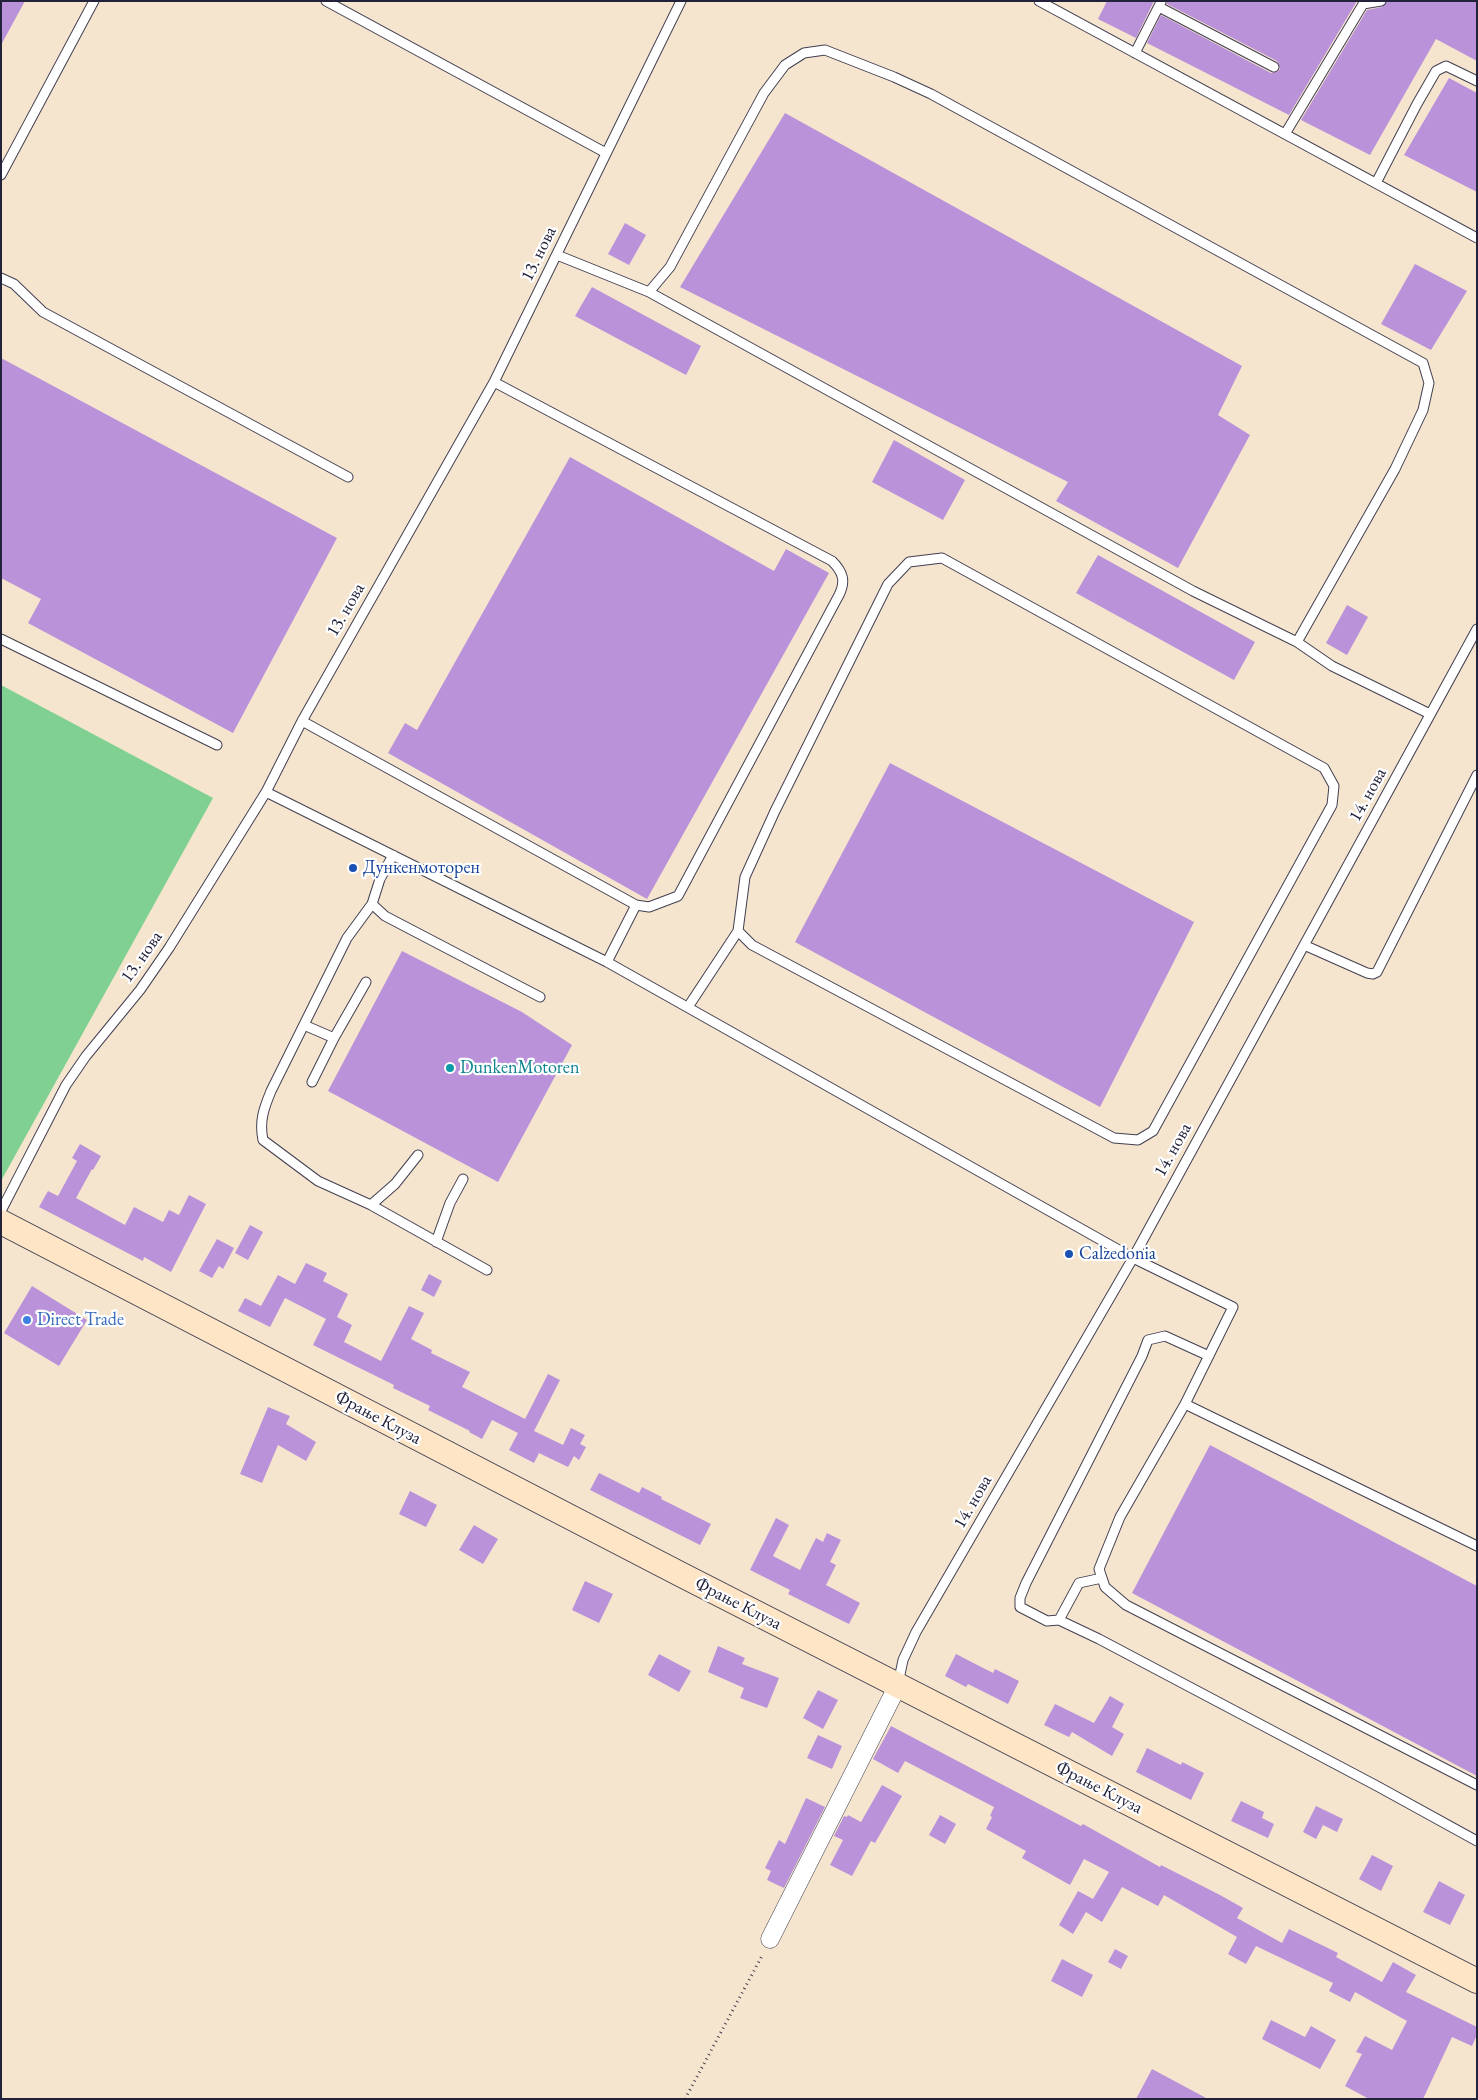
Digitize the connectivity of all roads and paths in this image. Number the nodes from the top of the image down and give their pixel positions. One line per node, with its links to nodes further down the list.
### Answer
1 (94, 1): 13 (lane)
2 (326, 1): 12 (lane)
3 (681, 1): 12 (lane, 13. нова)
4 (1039, 1): 8 (lane)
5 (1380, 1): 6 (lane)
6 (1364, 3): 11 (lane)
7 (1160, 4): 8 (lane); 9 (lane)
8 (1135, 53): 11 (lane)
9 (1274, 68)
10 (1477, 82): 14 (lane)
11 (1285, 134): 14 (lane)
12 (606, 154): 16 (lane, 13. нова)
13 (1, 175)
14 (1376, 183): 15 (lane)
15 (1477, 238)
16 (557, 255): 18 (lane); 19 (lane, 13. нова)
17 (1, 278): 20 (lane)
18 (650, 292): 23 (lane); 23 (lane)
19 (494, 382): 25 (lane, 13. нова); 31 (lane)
20 (348, 477)
21 (1477, 629): 24 (lane, 14. нова)
22 (1, 639): 26 (lane)
23 (1297, 642): 24 (lane)
24 (1430, 714): 33 (lane, 14. нова)
25 (302, 721): 28 (lane, 13. нова); 31 (lane)
26 (218, 745)
27 (1477, 775): 33 (lane)
28 (266, 792): 29 (lane); 44 (lane, 13. нова)
29 (393, 855): 30 (lane); 34 (lane)
30 (372, 904): 36 (lane); 38 (lane)
31 (636, 905): 34 (lane)
32 (738, 931): 32 (lane); 37 (lane)
33 (1304, 945): 47 (lane, 14. нова)
34 (607, 962): 37 (lane)
35 (366, 982): 39 (lane)
36 (540, 997)
37 (688, 1007): 47 (lane)
38 (304, 1025): 39 (lane); 43 (lane)
39 (334, 1038): 40 (lane)
40 (312, 1082)
41 (418, 1155): 43 (lane)
42 (463, 1179): 46 (lane)
43 (371, 1205): 46 (lane)
44 (1, 1211)
45 (1, 1222): 54 (main road, Фрање Клуза)
46 (436, 1242): 48 (lane)
47 (1133, 1258): 49 (lane); 54 (lane, 14. нова)
48 (487, 1270)
49 (1209, 1356): 50 (lane); 53 (lane)
50 (1185, 1404): 51 (lane); 52 (lane)
51 (1477, 1546)
52 (1102, 1578): 53 (lane); 55 (lane)
53 (1060, 1620): 56 (lane)
54 (898, 1685): 57 (street); 58 (main road, Фрање Клуза)
55 (1477, 1785)
56 (1477, 1841)
57 (770, 1939): 59 (path)
58 (1477, 1981)
59 (685, 2099)

